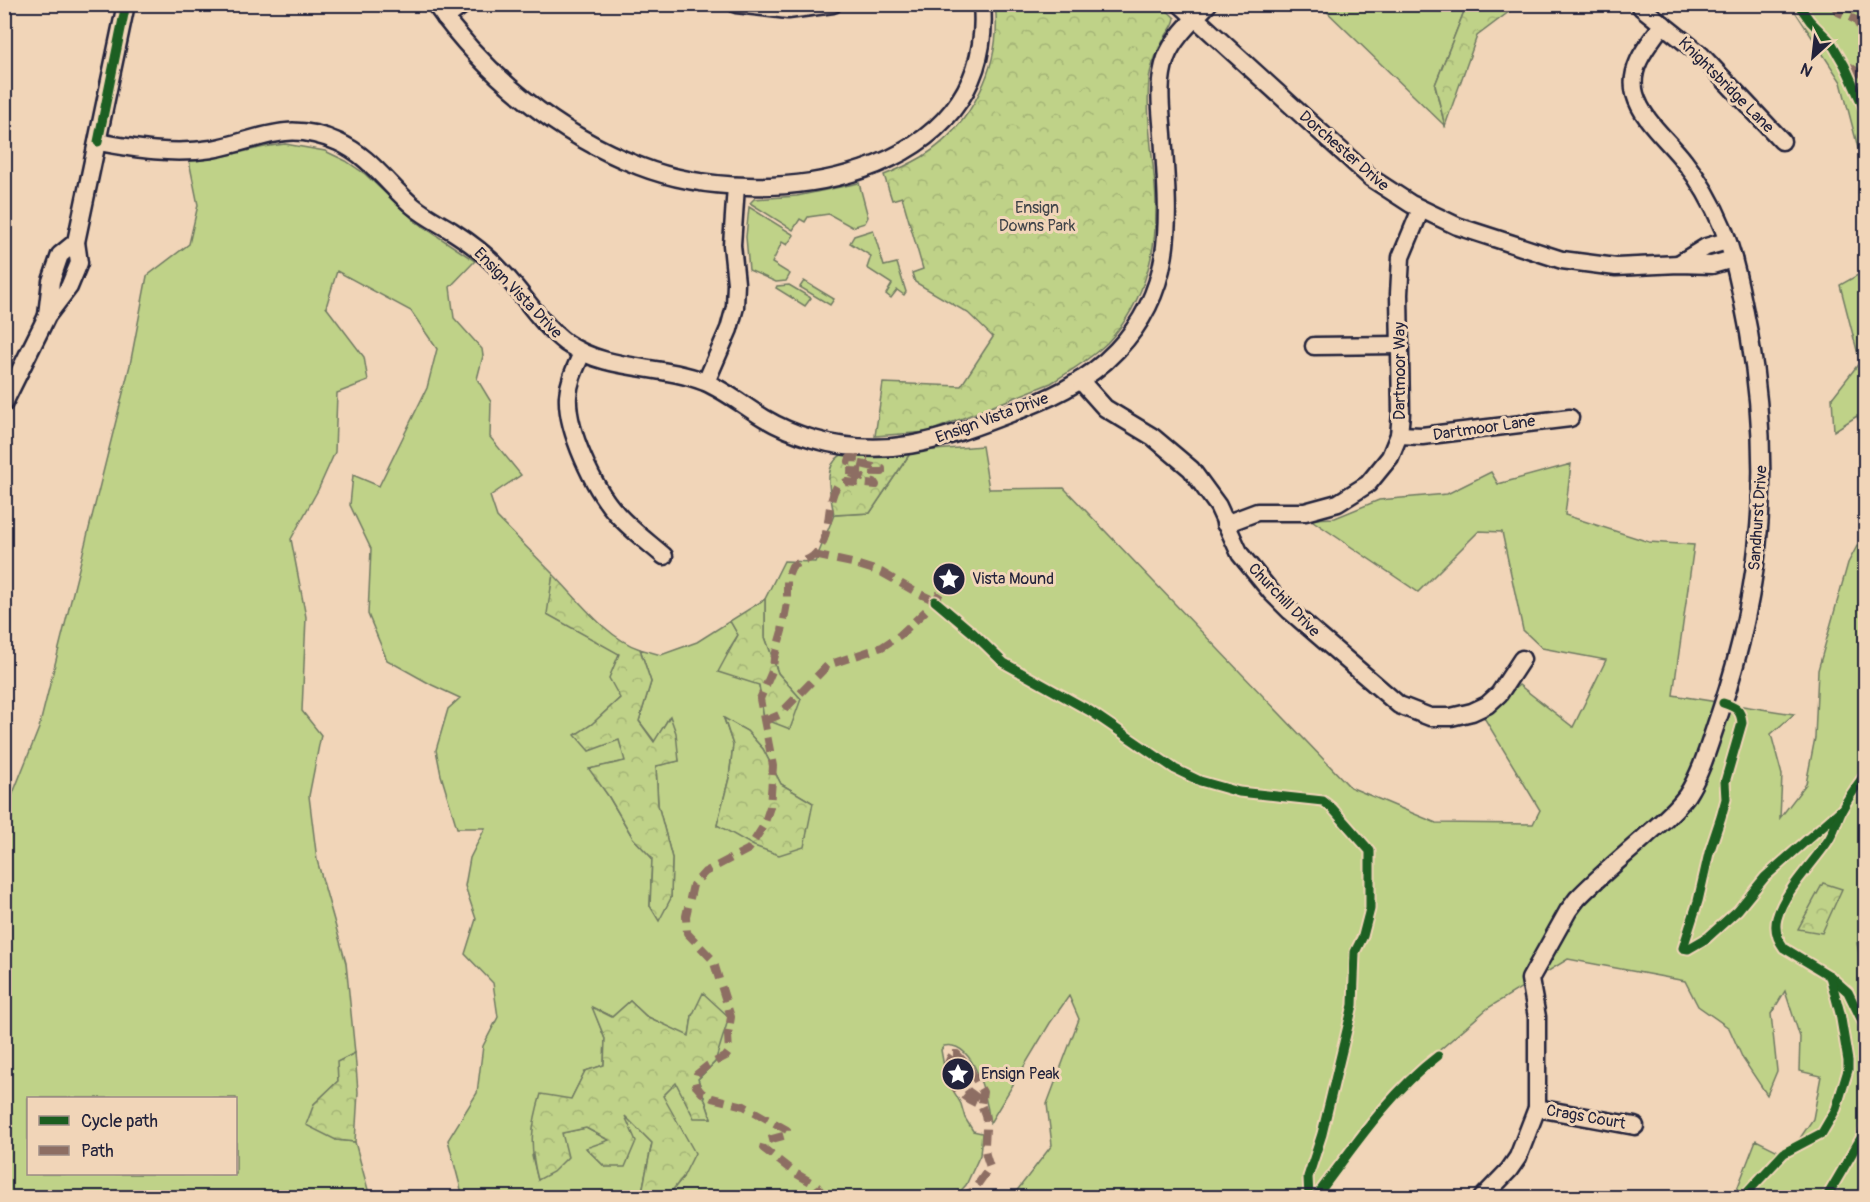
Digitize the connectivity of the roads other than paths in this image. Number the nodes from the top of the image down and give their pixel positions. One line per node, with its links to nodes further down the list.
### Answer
1 (126, 4): 13 (street)
2 (464, 4): 8 (street)
3 (736, 4): 4 (street)
4 (833, 4)
5 (1180, 4): 10 (street, Dorchester Drive)
6 (1208, 4): 10 (street, Ensign Vista Drive)
7 (1641, 7): 11 (street, Knightsbridge Lane)
8 (440, 11): 14 (street)
9 (983, 11): 14 (street)
10 (1196, 18): 15 (street, Dorchester Drive); 22 (street, Ensign Vista Drive)
11 (1663, 24): 12 (street, Knightsbridge Lane); 16 (street, Sandhurst Drive)
12 (1782, 141)
13 (98, 142): 21 (street, Ensign Vista Drive); 24 (street)
14 (736, 186): 23 (street)
15 (1421, 209): 18 (street, Dorchester Drive); 19 (street, Dartmoor Way)
16 (1727, 241): 17 (street, Sandhurst Drive); 18 (street, Dorchester Drive)
17 (1733, 259): 18 (street, Dorchester Drive); 30 (street, Sandhurst Drive)
18 (1679, 264)
19 (1400, 345): 20 (street); 26 (street, Dartmoor Way)
20 (1314, 346)
21 (582, 353): 23 (street, Ensign Vista Drive); 28 (street)
22 (1080, 380): 23 (street, Ensign Vista Drive); 27 (street, Churchill Drive)
23 (706, 382)
24 (4, 403)
25 (1570, 418): 26 (street, Dartmoor Lane)
26 (1399, 435): 27 (street, Dartmoor Way)
27 (1225, 524): 29 (street, Churchill Drive)
28 (664, 556)
29 (1522, 659)
30 (1537, 1108): 31 (street, Crags Court); 32 (street)
31 (1635, 1126)
32 (1482, 1197)

